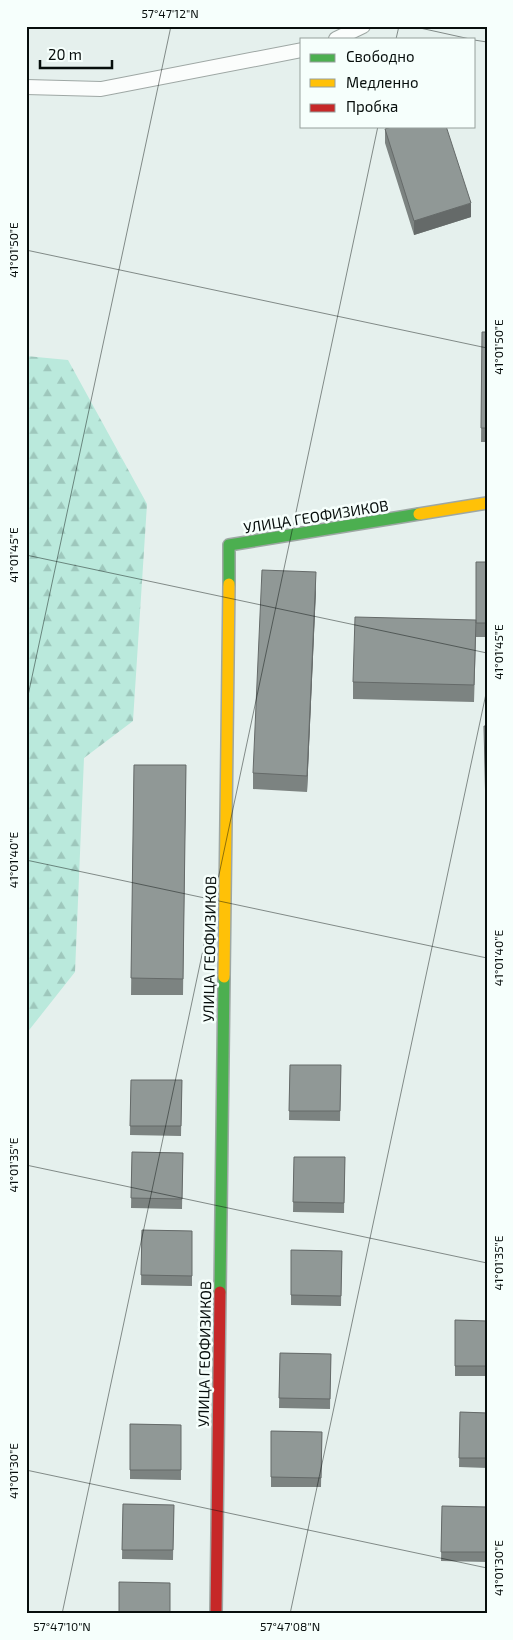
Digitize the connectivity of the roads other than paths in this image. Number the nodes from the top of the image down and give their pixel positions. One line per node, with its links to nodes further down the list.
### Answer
1 (363, 26): 2 (lane)
2 (338, 38)
3 (300, 50): 4 (lane)
4 (26, 87)
5 (487, 503): 6 (street, УЛИЦА ГЕОФИЗИКОВ)
6 (216, 1614)

